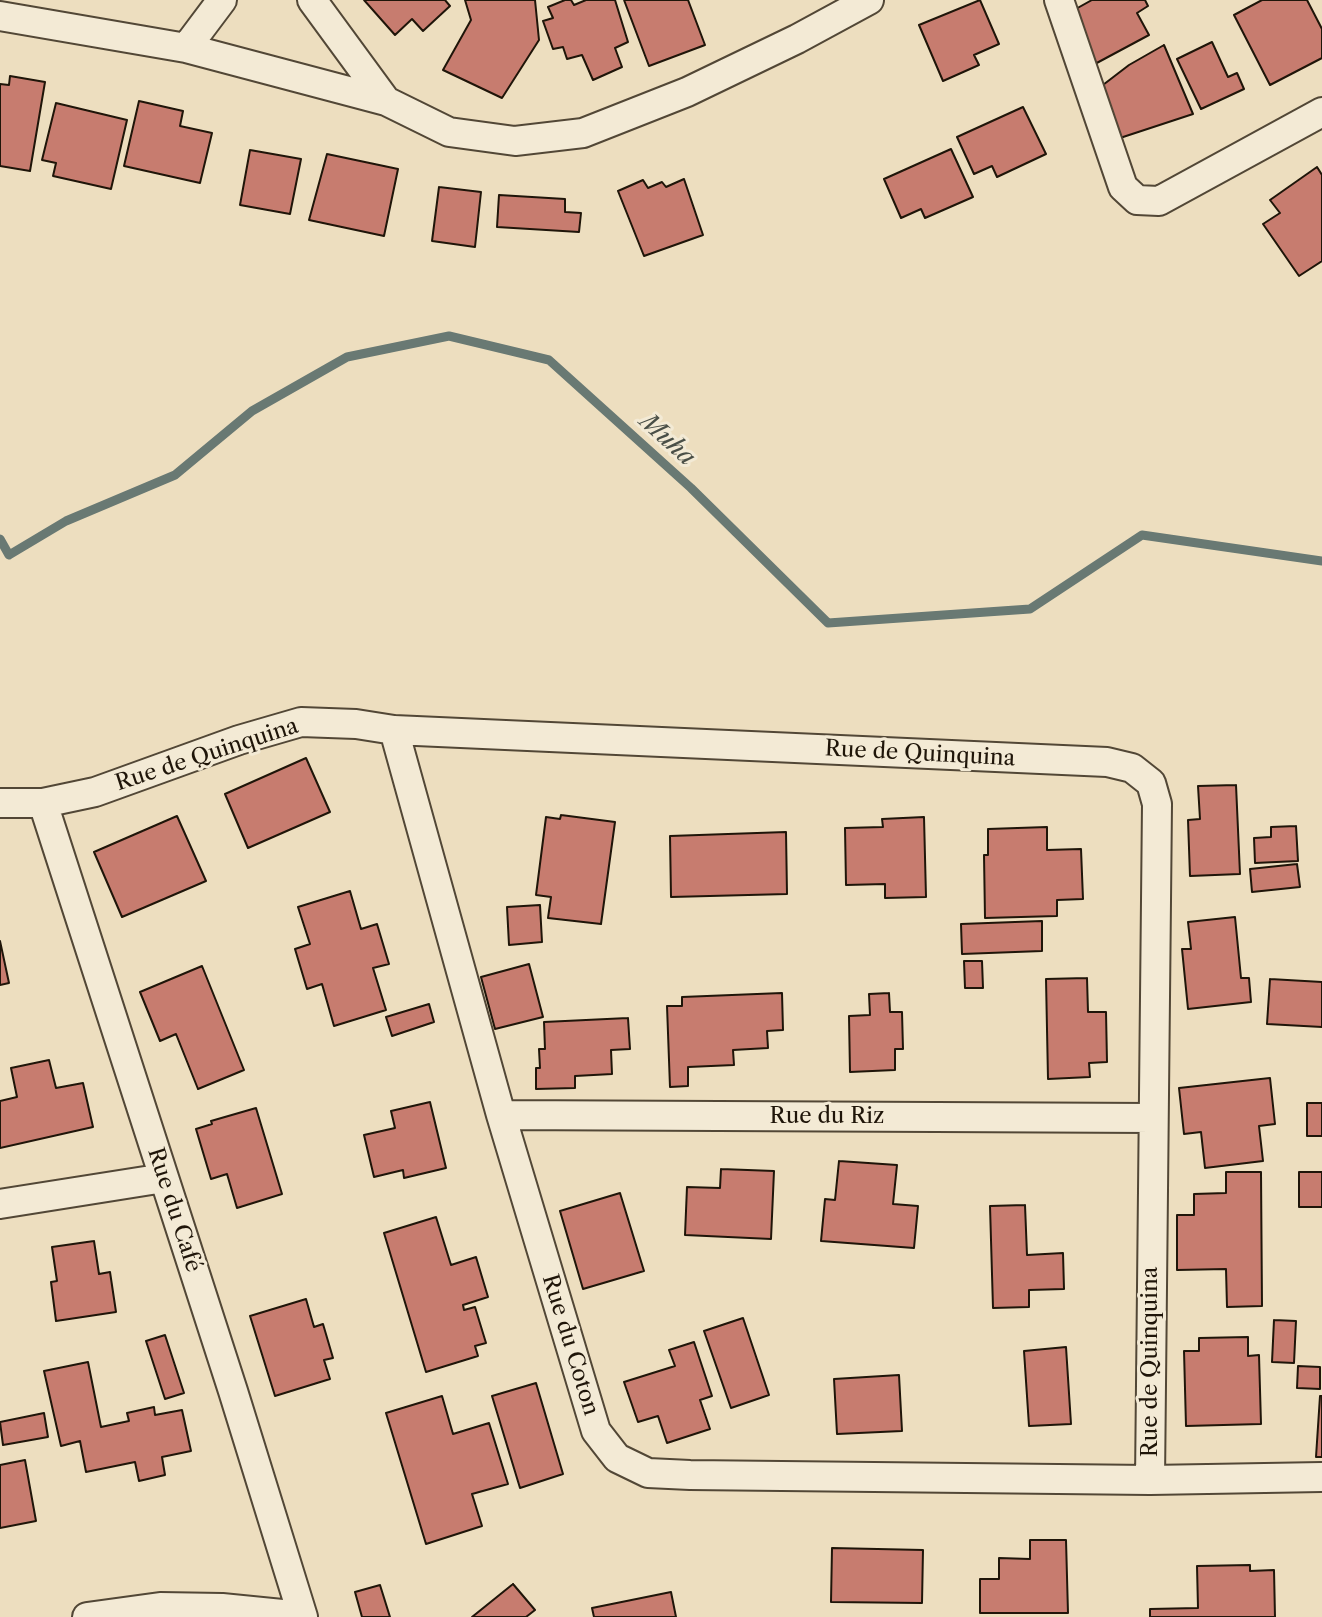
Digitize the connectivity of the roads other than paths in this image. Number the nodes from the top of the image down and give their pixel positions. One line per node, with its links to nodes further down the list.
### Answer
1 (222, 0): 6 (street)
2 (312, 0): 7 (street)
3 (869, 0): 7 (street)
4 (1059, 0): 8 (street)
5 (0, 16): 6 (street)
6 (186, 48): 7 (street)
7 (386, 101)
8 (1322, 112)
9 (394, 730): 11 (street, Rue de Quinquina); 12 (street, Rue du Coton); 13 (street, Rue de Quinquina)
10 (0, 803): 11 (street, Rue de Quinquina)
11 (43, 803): 14 (street, Rue du Café)
12 (501, 1115): 13 (street, Rue du Riz); 17 (street, Rue du Coton)
13 (1153, 1118): 17 (street, Rue de Quinquina)
14 (164, 1178): 15 (street); 19 (street, Rue du Café)
15 (0, 1204)
16 (1322, 1477): 17 (street, Rue du Coton)
17 (1150, 1480)
18 (87, 1617): 19 (street)
19 (302, 1617)

